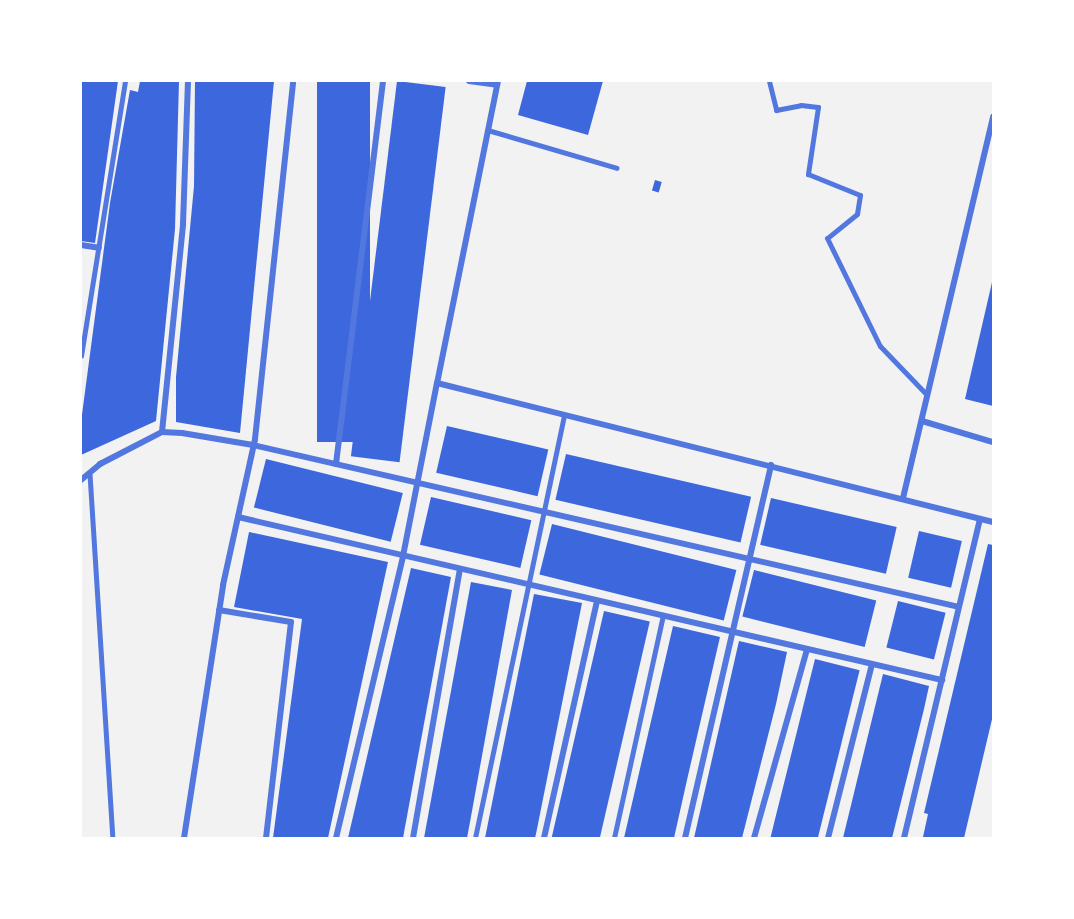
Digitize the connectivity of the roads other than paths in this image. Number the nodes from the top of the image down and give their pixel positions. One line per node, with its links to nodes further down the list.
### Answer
1 (125, 81): 12 (lane)
2 (188, 81): 18 (street)
3 (293, 81): 20 (street)
4 (383, 81): 21 (street)
5 (469, 81): 7 (street)
6 (769, 81): 15 (street)
7 (497, 83): 9 (street)
8 (993, 116): 15 (street)
9 (488, 130): 10 (lane); 14 (street)
10 (617, 168)
11 (81, 245): 12 (street)
12 (99, 248): 13 (lane)
13 (81, 356)
14 (437, 383): 16 (street); 25 (street)
15 (927, 395): 17 (street)
16 (564, 415): 22 (street); 27 (lane)
17 (922, 421): 19 (street); 26 (street)
18 (162, 432): 20 (street); 23 (street)
19 (993, 442)
20 (253, 445): 21 (street); 28 (street)
21 (336, 464): 25 (street)
22 (771, 465): 26 (street); 32 (street)
23 (90, 474): 24 (street); 43 (lane)
24 (81, 480)
25 (418, 483): 27 (street); 31 (street)
26 (903, 498): 29 (street)
27 (541, 512): 32 (street); 34 (lane)
28 (238, 517): 31 (street); 37 (street)
29 (980, 519): 30 (street); 36 (street)
30 (993, 522)
31 (403, 556): 33 (street); 46 (street)
32 (748, 559): 36 (street); 39 (street)
33 (460, 569): 34 (street); 47 (street)
34 (526, 584): 35 (street); 48 (lane)
35 (597, 601): 38 (street); 49 (street)
36 (959, 607): 42 (street)
37 (219, 609): 44 (street); 45 (street)
38 (663, 615): 39 (street); 50 (lane)
39 (730, 631): 40 (street); 51 (street)
40 (807, 649): 41 (street); 52 (street)
41 (872, 664): 42 (street); 53 (street)
42 (942, 680): 54 (street)
43 (113, 838)
44 (184, 838)
45 (266, 838)
46 (336, 838)
47 (413, 838)
48 (475, 838)
49 (544, 838)
50 (614, 838)
51 (685, 838)
52 (754, 838)
53 (828, 838)
54 (904, 838)

